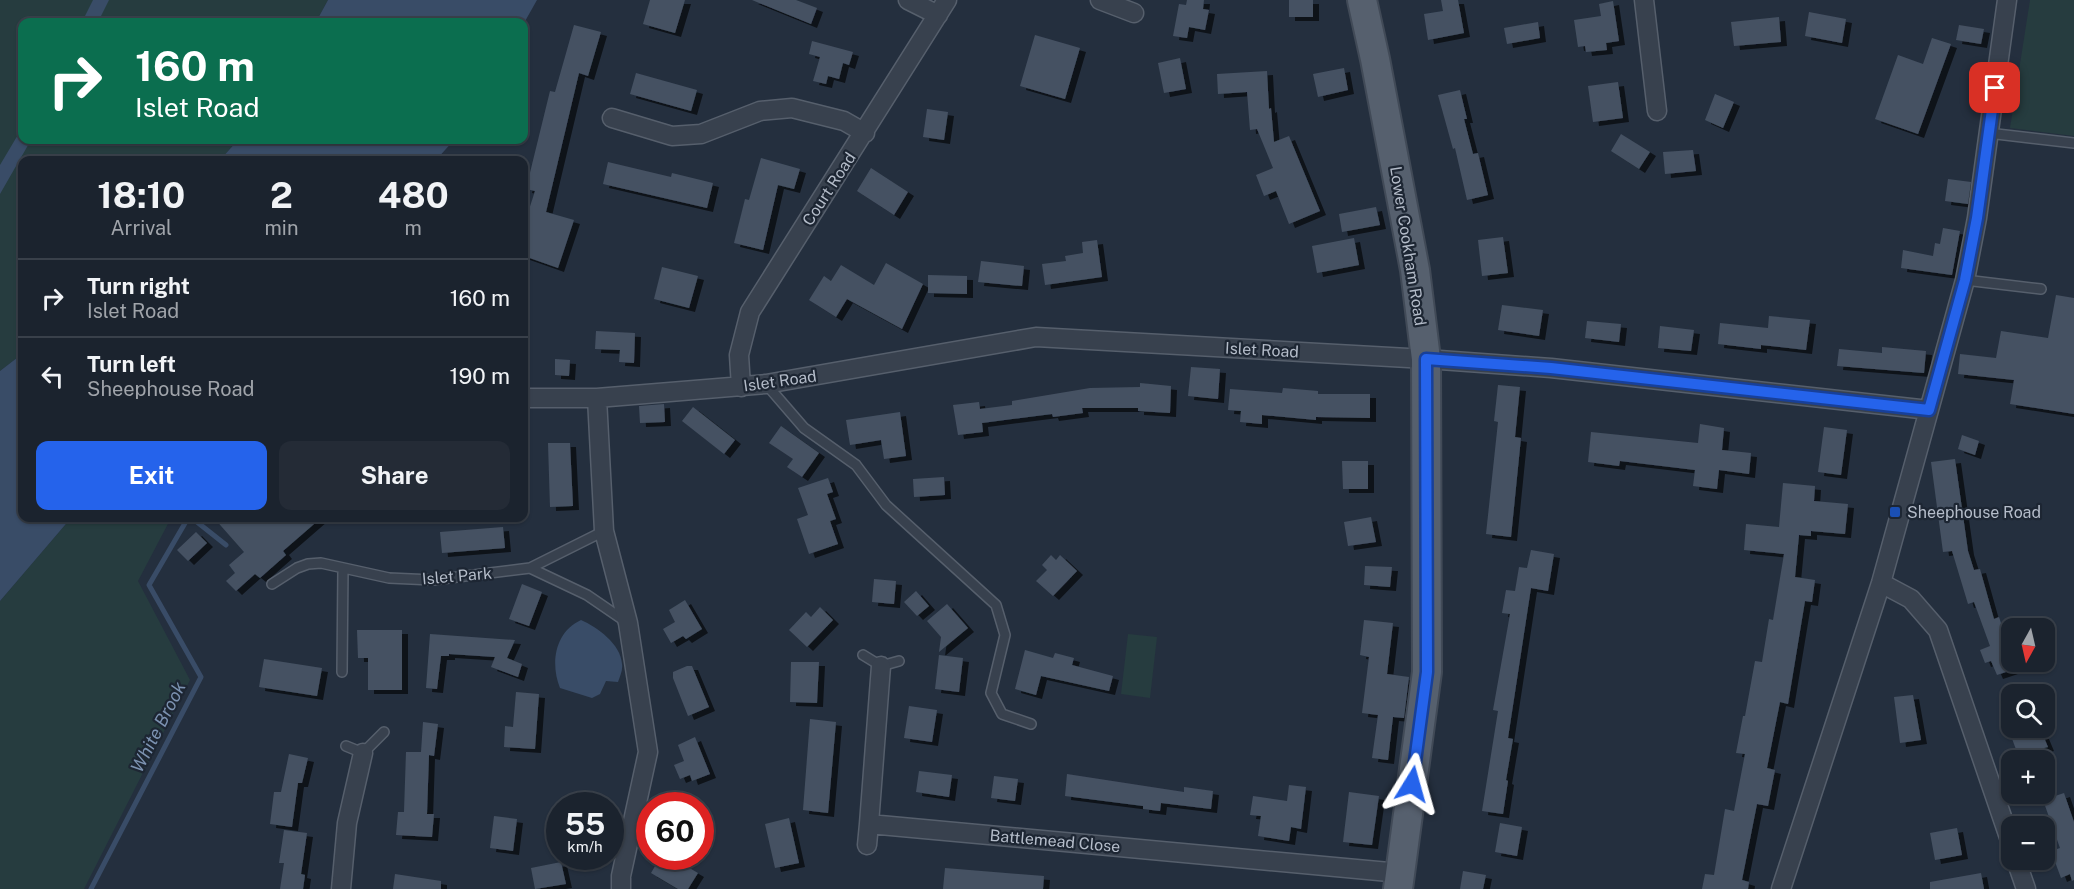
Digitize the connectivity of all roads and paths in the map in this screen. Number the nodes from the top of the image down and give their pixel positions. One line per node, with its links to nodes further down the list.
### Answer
1 (908, 0): 6 (street)
2 (1362, 0): 15 (main road, Lower Cookham Road)
3 (1644, 0): 8 (street)
4 (2007, 0): 11 (street)
5 (1110, 2): 7 (street)
6 (942, 7): 10 (street, Court Road)
7 (1134, 13)
8 (1657, 111)
9 (612, 118): 10 (street)
10 (865, 133): 17 (street, Court Road)
11 (1988, 133): 12 (lane); 13 (street)
12 (2074, 143)
13 (1965, 280): 14 (lane); 20 (street)
14 (2041, 289)
15 (1426, 359): 16 (street, Islet Road); 20 (street, Islet Road); 39 (main road, Lower Cookham Road)
16 (766, 384): 17 (street, Islet Road); 31 (lane)
17 (741, 387): 19 (street, Islet Road)
18 (528, 398): 19 (street, Islet Road)
19 (597, 398): 21 (street)
20 (1929, 410): 24 (street)
21 (604, 531): 23 (lane, Islet Park); 26 (street)
22 (343, 568): 23 (lane, Islet Park); 25 (lane, Islet Park); 30 (lane)
23 (530, 568): 26 (lane)
24 (1881, 583): 35 (street); 42 (street)
25 (272, 584)
26 (628, 623): 41 (street)
27 (863, 655): 29 (lane)
28 (899, 661): 29 (lane)
29 (881, 666): 36 (street)
30 (342, 672)
31 (1031, 724)
32 (384, 732): 34 (lane)
33 (346, 746): 34 (lane)
34 (363, 753): 40 (street)
35 (2002, 816)
36 (868, 824): 37 (street); 39 (street, Battlemead Close)
37 (867, 845)
38 (2019, 870): 43 (street)
39 (1399, 881)
40 (341, 889)
41 (621, 889)
42 (1781, 889)
43 (2026, 889)

